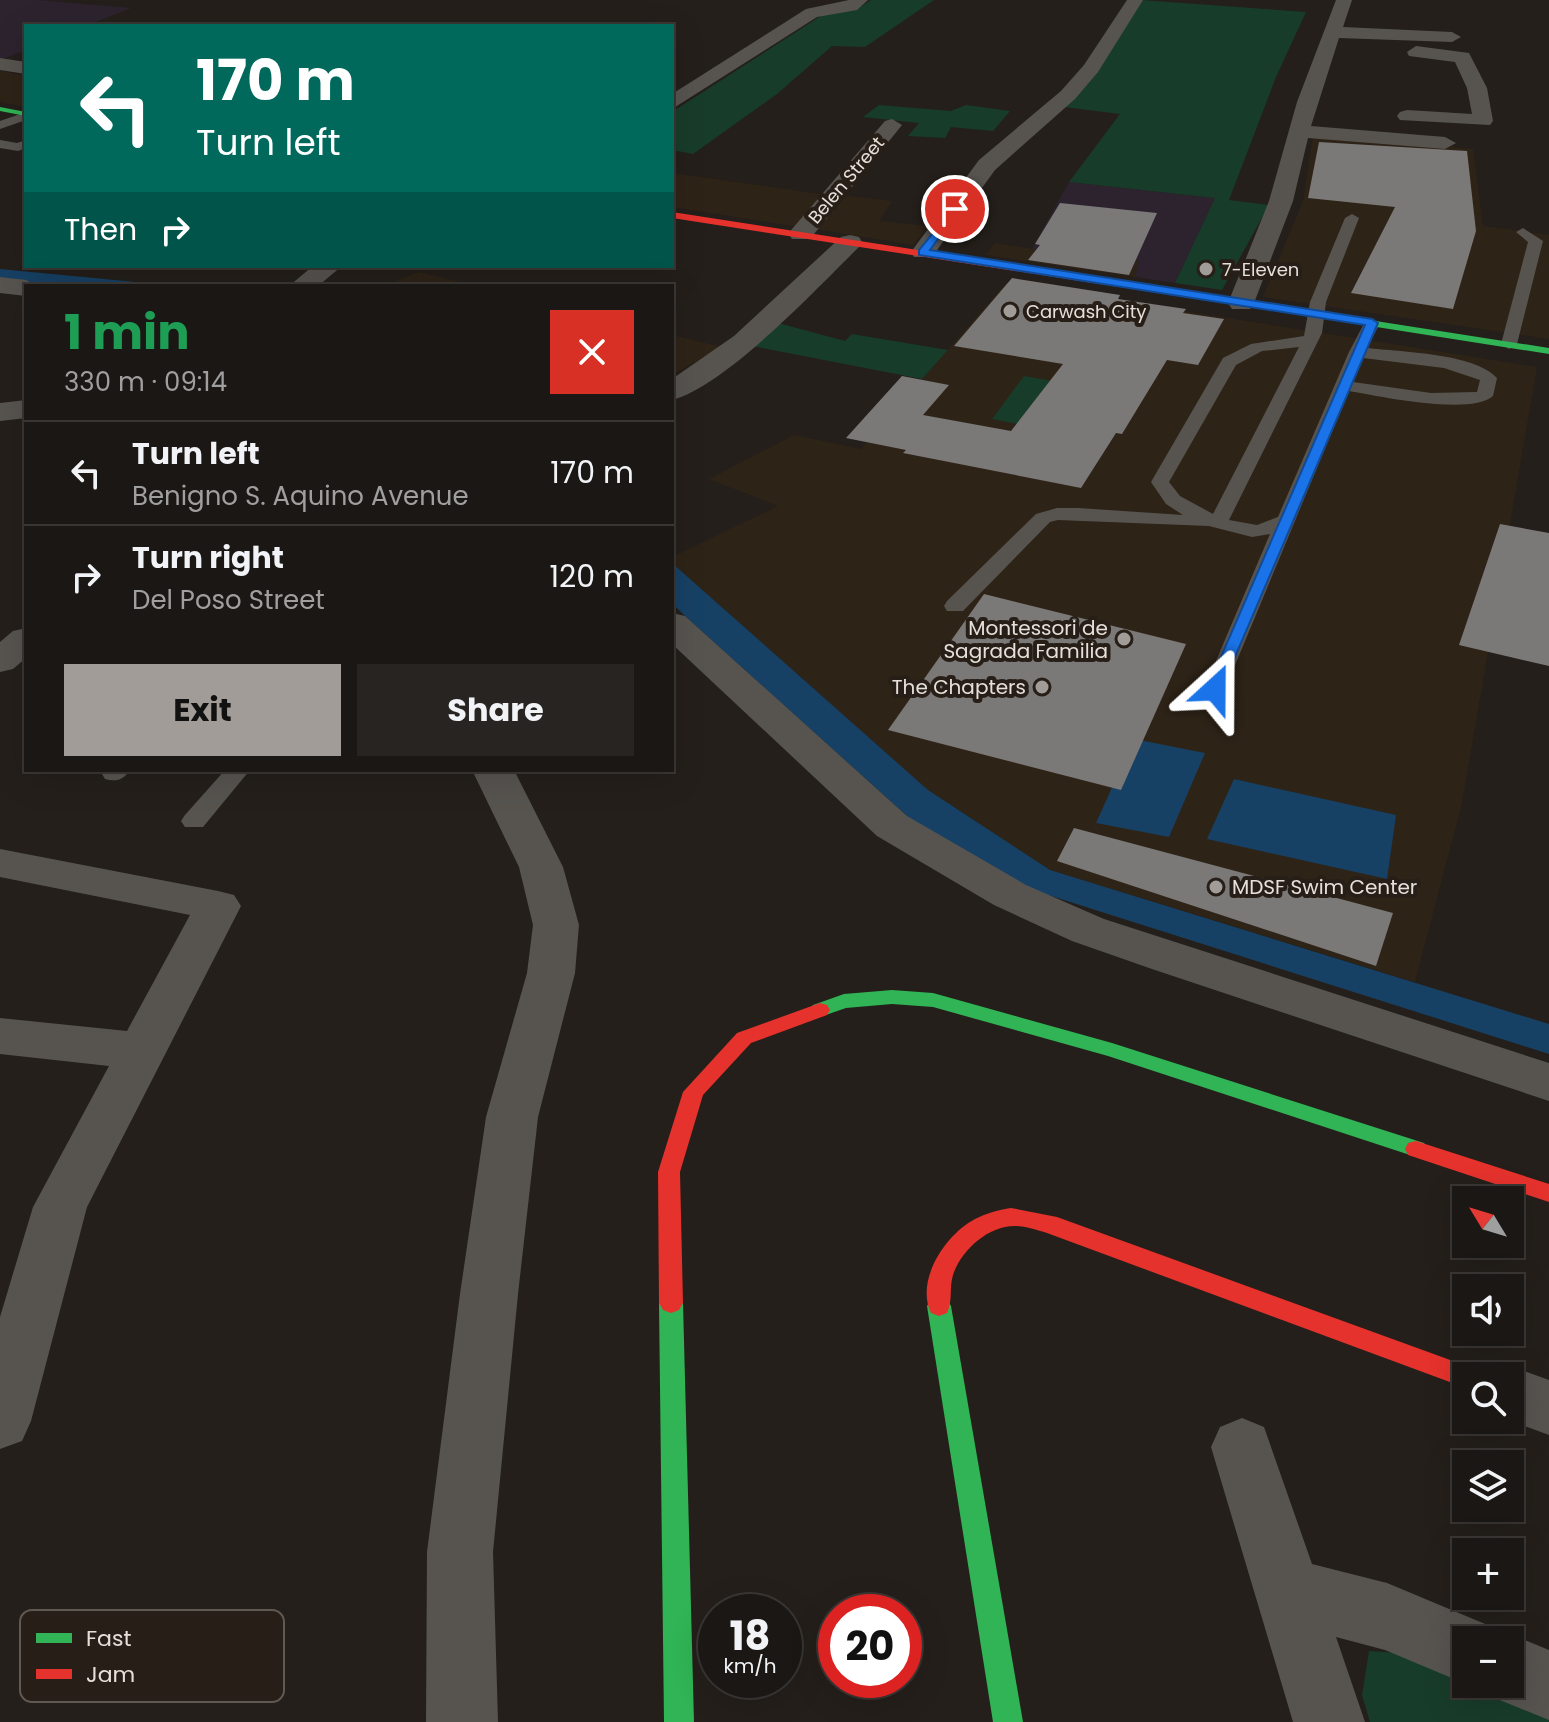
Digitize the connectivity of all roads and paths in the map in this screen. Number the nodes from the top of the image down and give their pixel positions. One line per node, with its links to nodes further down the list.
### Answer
1 (860, 0): 9 (street)
2 (1135, 0): 23 (street)
3 (1344, 0): 4 (street)
4 (1332, 32): 6 (street); 12 (street)
5 (1470, 37): 6 (street)
6 (1416, 52): 14 (street)
7 (0, 64): 8 (street)
8 (24, 68)
9 (674, 102)
10 (11, 120): 13 (lane)
11 (892, 125): 21 (street, Belen Street)
12 (1299, 131): 14 (street); 28 (street)
13 (24, 136)
14 (1403, 140): 15 (street)
15 (1445, 143)
16 (0, 144): 17 (lane)
17 (24, 145)
18 (674, 215): 21 (street)
19 (1352, 218): 29 (lane)
20 (1523, 232): 32 (lane)
21 (801, 234): 22 (street)
22 (850, 242): 23 (street); 36 (street)
23 (923, 252): 28 (street)
24 (326, 268): 25 (street)
25 (305, 284)
26 (0, 285): 27 (street)
27 (24, 288)
28 (1241, 303): 29 (street)
29 (1317, 314): 30 (street); 31 (lane)
30 (1372, 323): 32 (street); 34 (lane)
31 (1310, 341): 40 (lane); 40 (lane)
32 (1509, 344): 33 (street)
33 (1549, 351)
34 (1357, 352): 35 (lane); 35 (lane)
35 (1343, 385): 39 (lane)
36 (674, 390)
37 (24, 409): 38 (street)
38 (0, 412)
39 (1288, 520): 40 (lane); 45 (lane)
40 (1218, 523): 41 (lane)
41 (955, 606)
42 (674, 626): 52 (street)
43 (24, 641): 44 (street)
44 (0, 661)
45 (1215, 689)
46 (236, 772): 48 (lane)
47 (494, 772): 64 (street)
48 (194, 821)
49 (0, 863): 51 (street)
50 (0, 1036): 51 (street)
51 (141, 1051): 54 (street)
52 (1549, 1082)
53 (1549, 1193): 65 (street)
54 (16, 1304): 58 (street)
55 (1452, 1372): 66 (street)
56 (1524, 1398): 57 (street)
57 (1549, 1408)
58 (0, 1421)
59 (1242, 1447): 60 (street)
60 (1288, 1591): 61 (street); 67 (street)
61 (1452, 1644)
62 (1524, 1675): 63 (street)
63 (1549, 1685)
64 (462, 1722)
65 (679, 1722)
66 (1008, 1722)
67 (1329, 1722)

